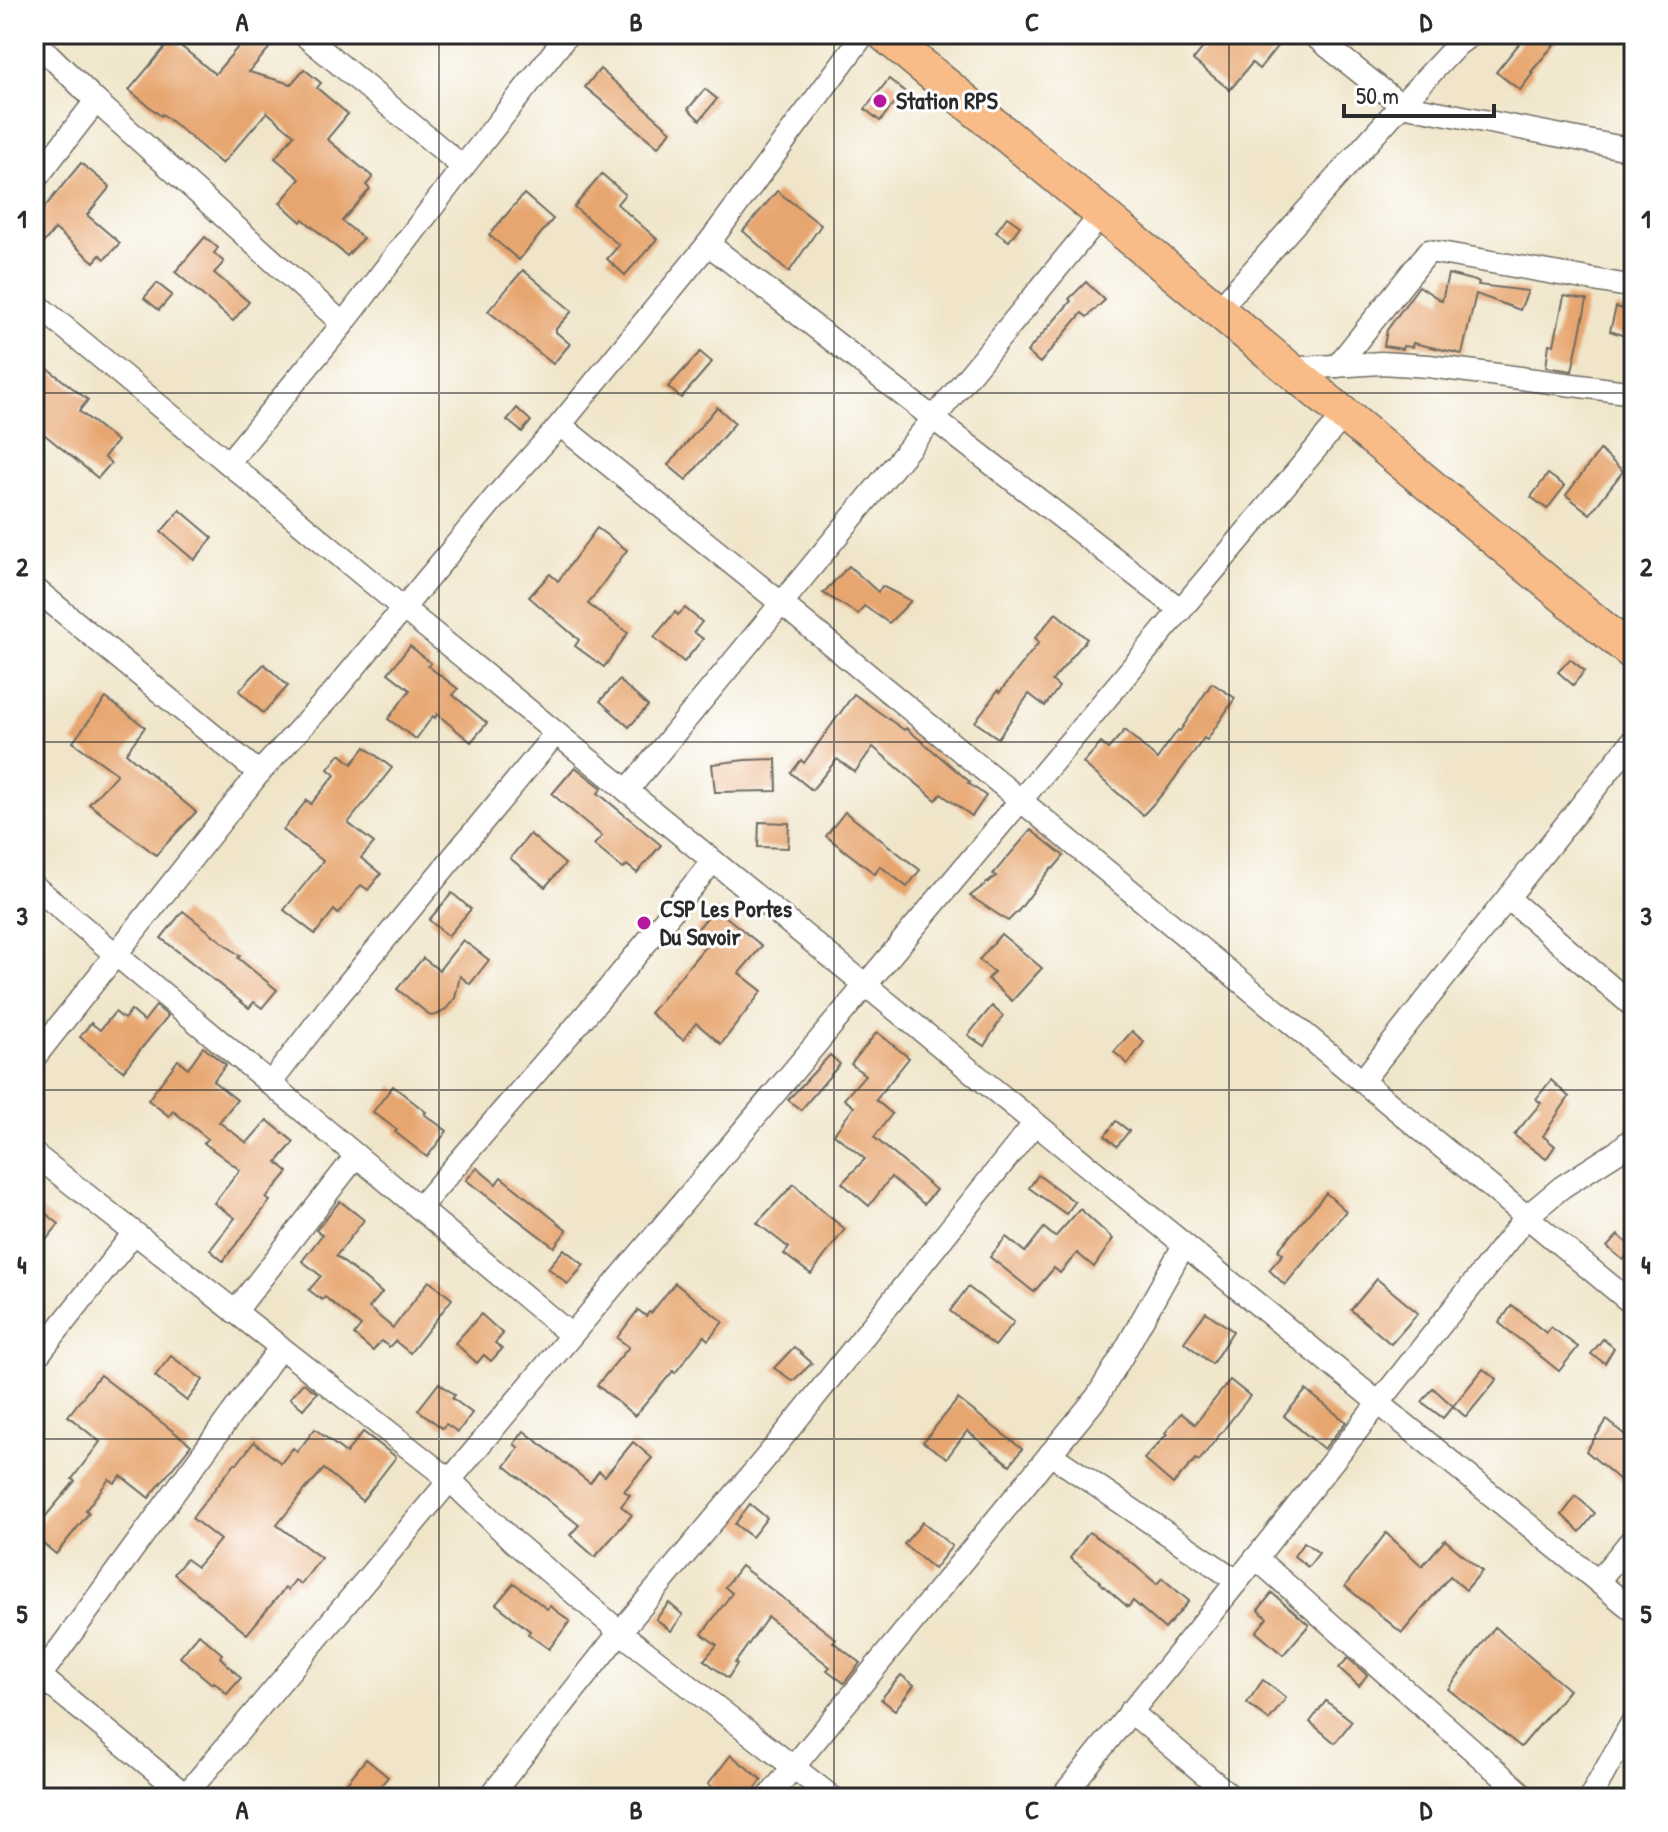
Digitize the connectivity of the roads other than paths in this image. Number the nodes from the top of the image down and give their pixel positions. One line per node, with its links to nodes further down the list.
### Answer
1 (303, 34): 11 (street)
2 (864, 34): 14 (street)
3 (884, 34): 13 (main road)
4 (1312, 34): 9 (street)
5 (1472, 34): 9 (street)
6 (560, 37): 11 (street)
7 (34, 40): 8 (street)
8 (96, 101): 12 (street); 18 (street)
9 (1401, 105): 10 (street); 17 (street)
10 (1633, 143)
11 (463, 167): 18 (street)
12 (34, 181)
13 (1101, 215): 17 (main road); 23 (street)
14 (708, 244): 23 (street); 24 (street)
15 (1634, 287): 19 (street)
16 (34, 302): 25 (street)
17 (1217, 311): 20 (main road)
18 (343, 324): 25 (street)
19 (1337, 366): 20 (street); 21 (street)
20 (1287, 369): 22 (main road)
21 (1634, 393)
22 (1345, 414): 29 (street); 30 (main road)
23 (933, 418): 27 (street); 29 (street)
24 (560, 425): 27 (street); 28 (street)
25 (228, 463): 28 (street)
26 (34, 588): 33 (street)
27 (782, 604): 34 (street); 35 (street)
28 (404, 609): 31 (street); 33 (street)
29 (1181, 610): 35 (street)
30 (1634, 654)
31 (556, 733): 34 (street); 44 (street)
32 (1634, 739): 38 (street)
33 (259, 773): 39 (street)
34 (627, 791): 36 (street)
35 (1020, 801): 40 (street); 43 (street)
36 (713, 861): 40 (street); 49 (street)
37 (34, 886): 39 (street)
38 (1508, 898): 41 (street); 43 (street)
39 (115, 954): 42 (street); 44 (street)
40 (866, 985): 45 (street); 55 (street)
41 (1634, 1007)
42 (34, 1058)
43 (1362, 1081): 50 (street)
44 (270, 1084): 48 (street)
45 (1035, 1123): 52 (street); 66 (street)
46 (1634, 1137): 50 (street)
47 (34, 1154): 51 (street)
48 (356, 1156): 49 (street); 54 (street)
49 (419, 1208): 55 (street)
50 (1526, 1217): 53 (street); 58 (street)
51 (134, 1233): 54 (street); 57 (street)
52 (1184, 1245): 58 (street); 59 (street)
53 (1634, 1305)
54 (235, 1312): 56 (street)
55 (571, 1335): 60 (street)
56 (280, 1348): 60 (street); 67 (street)
57 (34, 1360)
58 (1378, 1402): 62 (street); 64 (street)
59 (1050, 1454): 63 (street); 70 (street)
60 (450, 1480): 66 (street); 71 (street)
61 (1634, 1537): 64 (street)
62 (1256, 1558): 63 (street); 77 (street)
63 (1237, 1581): 68 (street)
64 (1598, 1581): 65 (street)
65 (1634, 1611)
66 (620, 1632): 70 (street); 72 (street)
67 (37, 1673): 71 (street)
68 (1130, 1711): 75 (street); 76 (street)
69 (1634, 1719): 78 (street)
70 (794, 1767): 73 (street); 74 (street)
71 (186, 1797)
72 (489, 1798)
73 (768, 1798)
74 (833, 1798)
75 (1061, 1798)
76 (1233, 1798)
77 (1527, 1798)
78 (1590, 1798)

